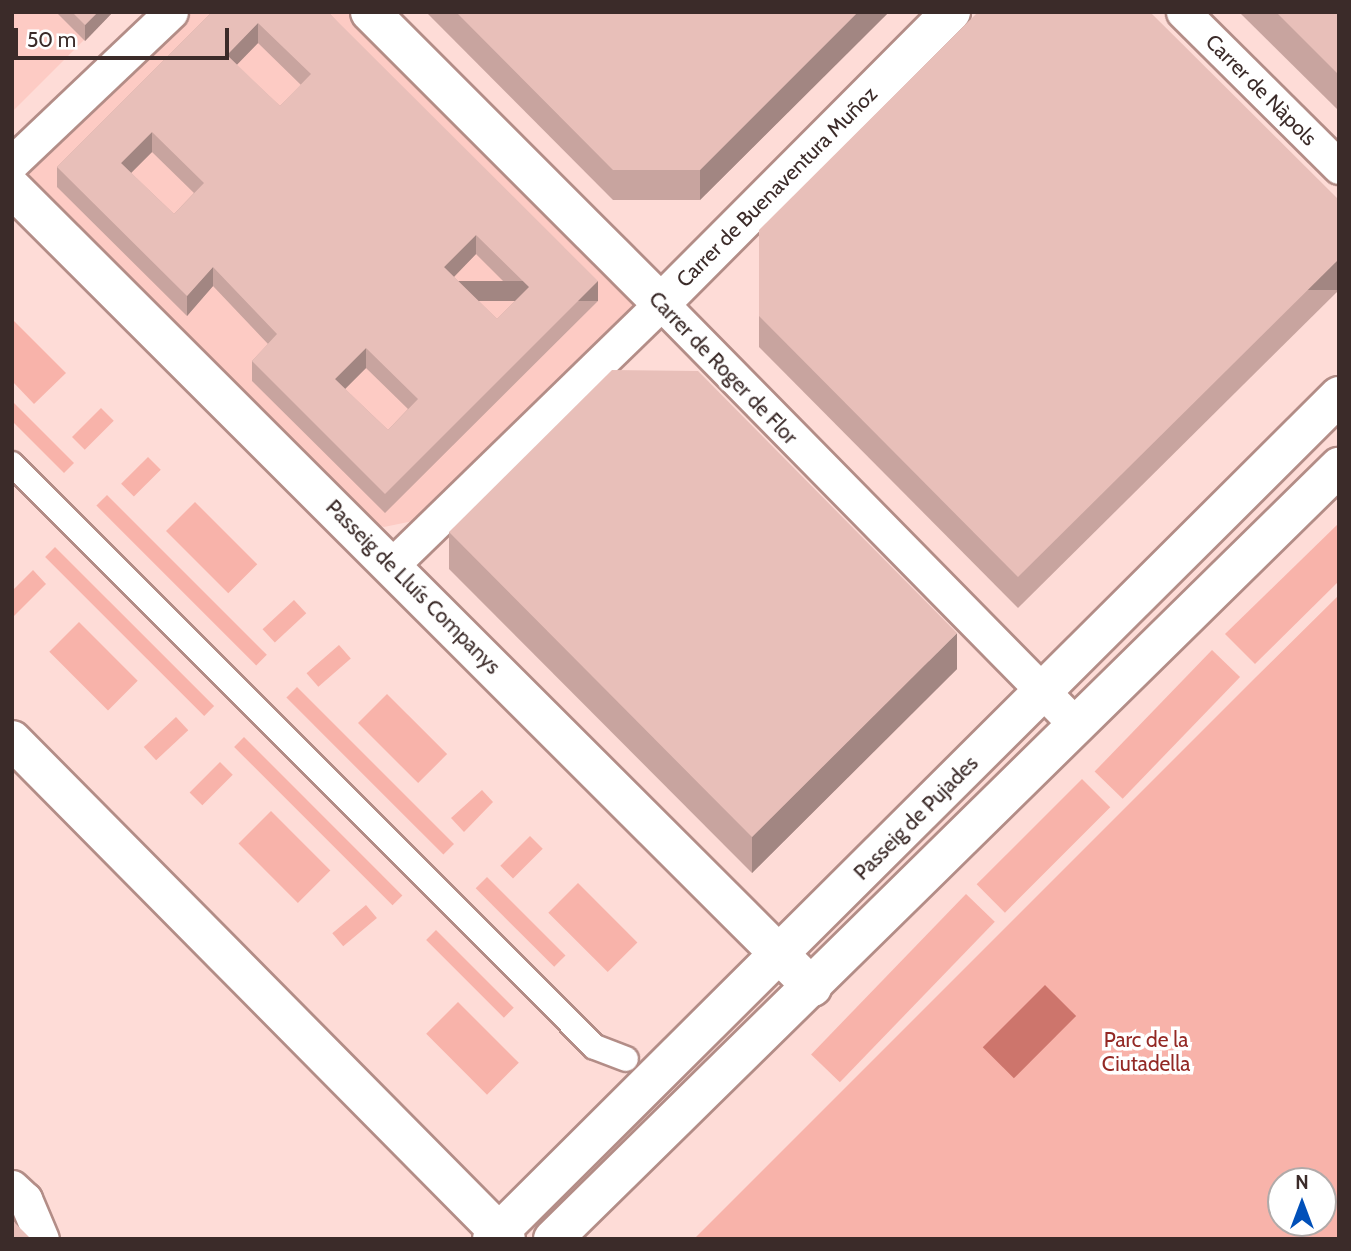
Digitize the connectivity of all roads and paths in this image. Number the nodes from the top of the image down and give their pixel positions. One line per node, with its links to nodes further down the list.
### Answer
1 (171, 12): 5 (street)
2 (370, 12): 8 (street, Carrer de Roger de Flor)
3 (951, 12): 8 (street, Carrer de Buenaventura Muñoz)
4 (1183, 12): 6 (street, Carrer de Nàpols)
5 (12, 163)
6 (1339, 167)
7 (12, 188): 12 (street, Passeig de Lluís Companys)
8 (661, 303): 12 (street, Carrer de Buenaventura Muñoz); 13 (street, Carrer de Roger de Flor)
9 (1339, 396): 13 (street, Passeig de Pujades)
10 (12, 464): 18 (street)
11 (1339, 467): 14 (street)
12 (391, 566): 16 (street, Passeig de Lluís Companys)
13 (1041, 693): 14 (street, Carrer de Roger de Flor); 16 (street, Passeig de Pujades)
14 (1075, 723): 17 (street)
15 (12, 740): 20 (street)
16 (780, 954): 17 (street, Passeig de Lluís Companys); 20 (street, Passeig de Pujades)
17 (812, 987): 22 (street)
18 (626, 1059)
19 (12, 1187): 21 (street)
20 (499, 1236)
21 (42, 1239)
22 (553, 1239)

